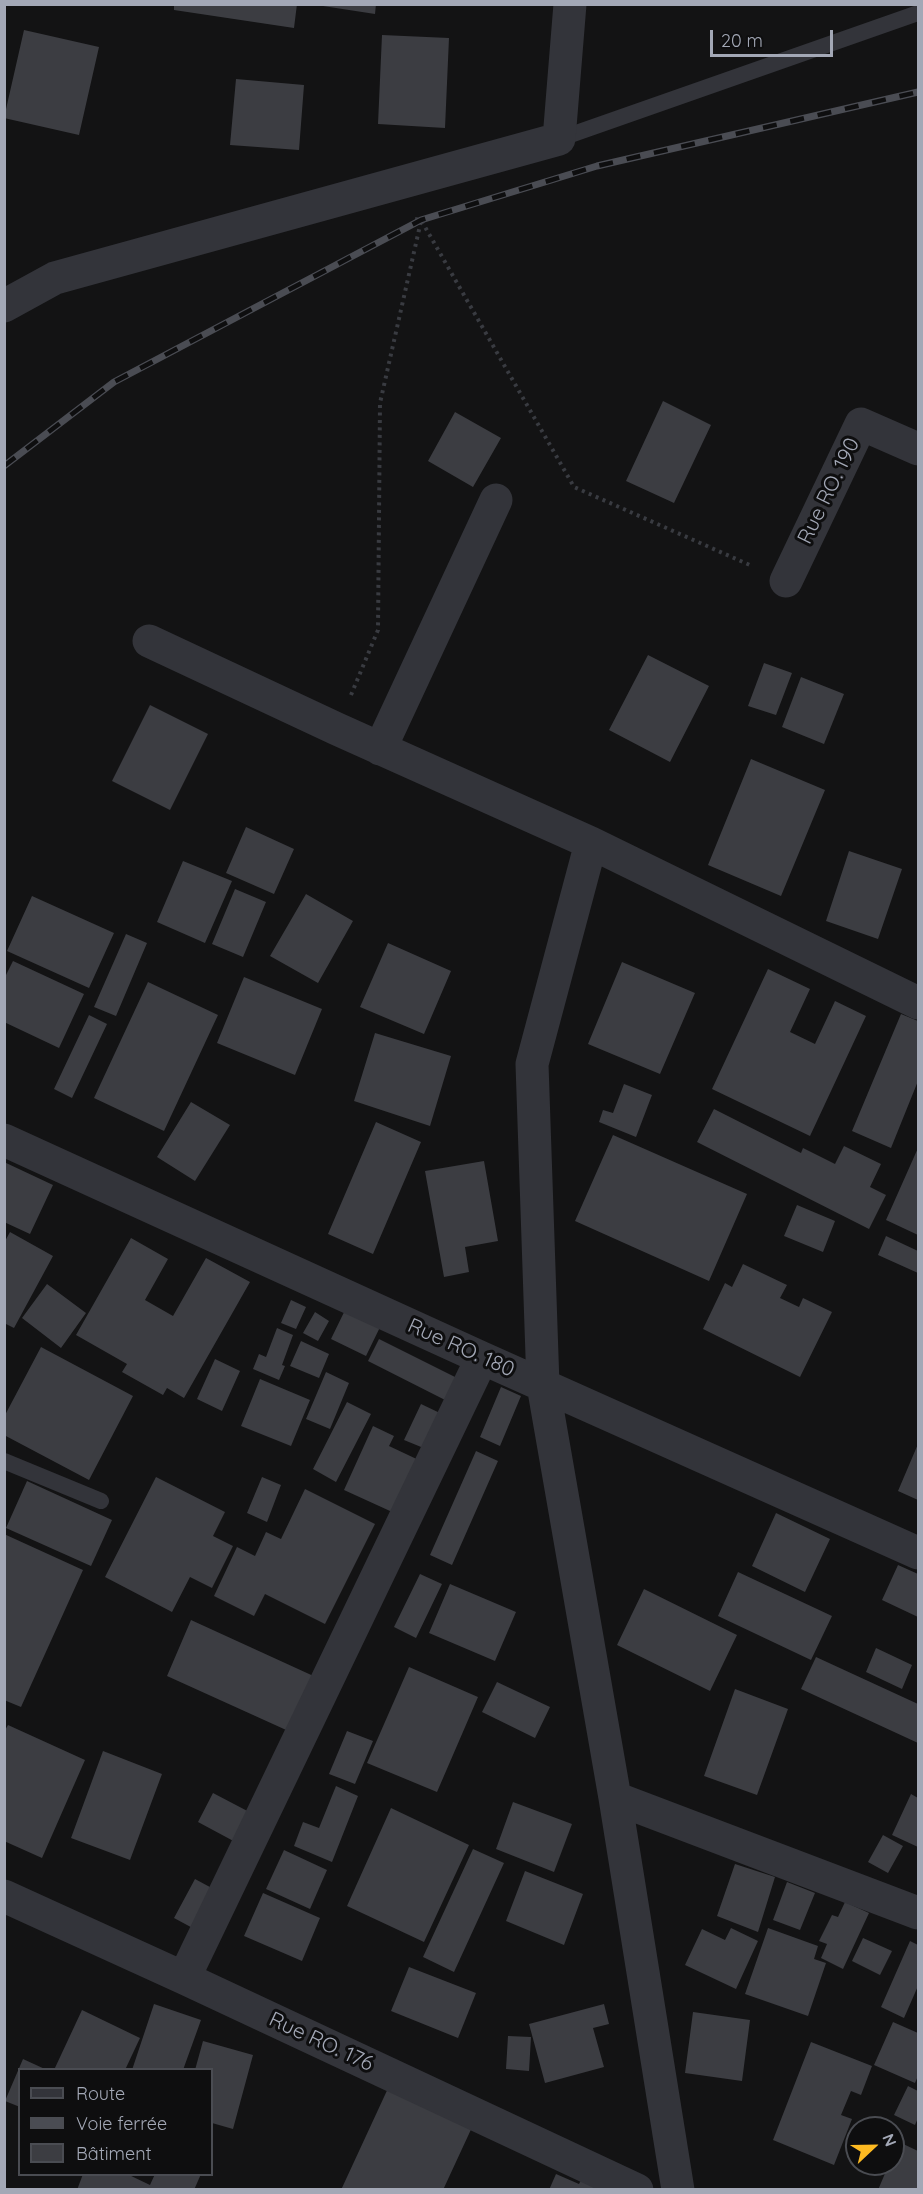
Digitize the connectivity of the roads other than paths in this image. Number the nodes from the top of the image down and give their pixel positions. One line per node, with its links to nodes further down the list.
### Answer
1 (570, 4): 3 (street)
2 (918, 13): 3 (lane)
3 (559, 140): 4 (street)
4 (4, 306)
5 (918, 448): 7 (street, Rue RO. 190)
6 (496, 500): 9 (street)
7 (786, 581)
8 (149, 641): 9 (street)
9 (380, 749): 10 (street)
10 (591, 843): 11 (street); 14 (street)
11 (918, 1003)
12 (4, 1140): 13 (street, Rue RO. 180)
13 (482, 1358): 14 (street, Rue RO. 180); 21 (street)
14 (543, 1385): 17 (street, Rue RO. 180); 18 (street)
15 (4, 1461): 16 (lane)
16 (100, 1501)
17 (918, 1553)
18 (615, 1798): 20 (street); 23 (street)
19 (4, 1896): 21 (street, Rue RO. 176)
20 (918, 1913)
21 (184, 1978): 22 (street, Rue RO. 176)
22 (637, 2190)
23 (678, 2190)

